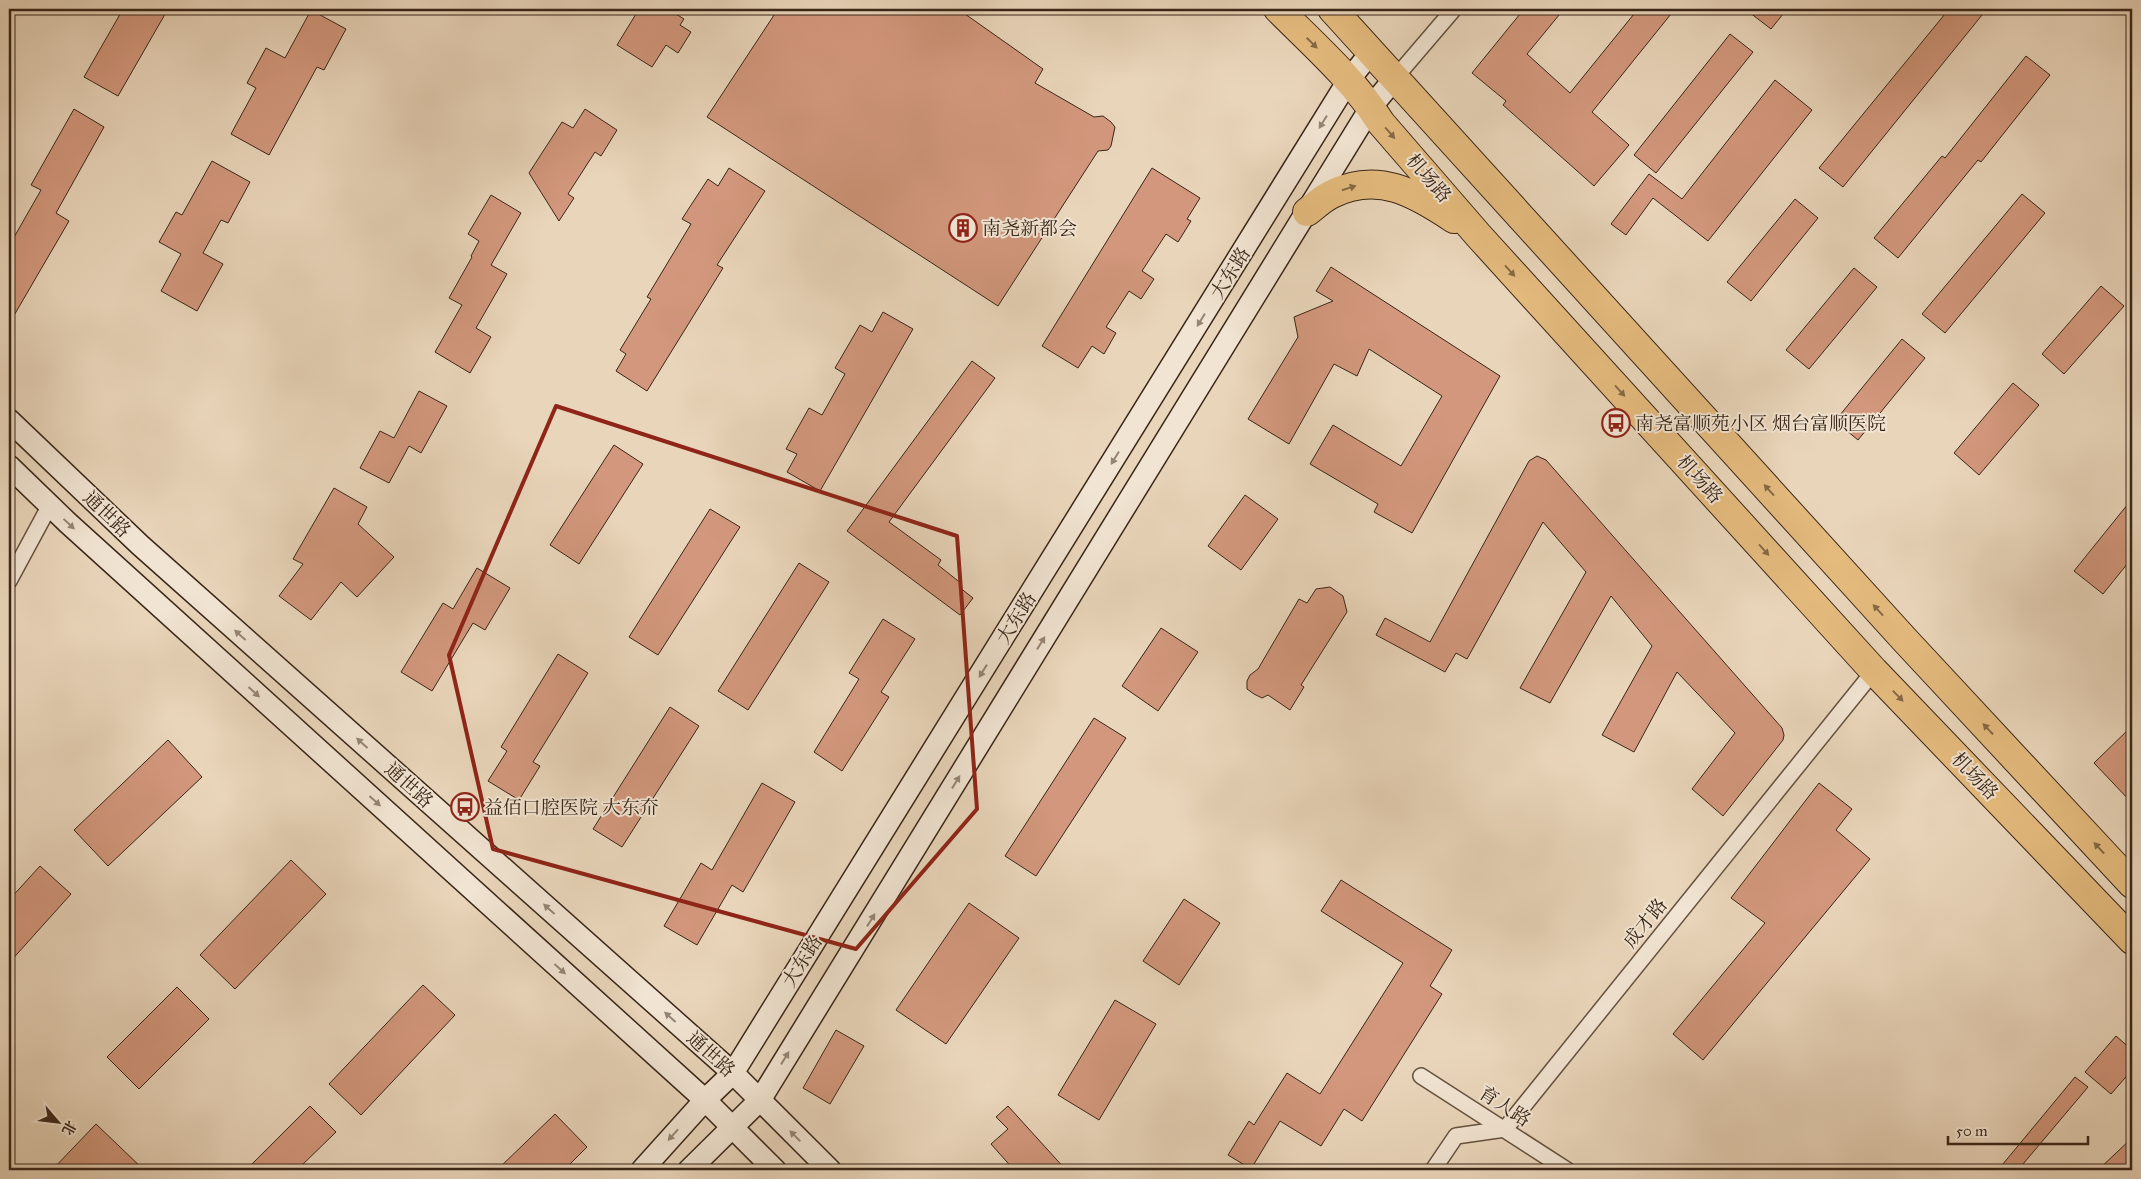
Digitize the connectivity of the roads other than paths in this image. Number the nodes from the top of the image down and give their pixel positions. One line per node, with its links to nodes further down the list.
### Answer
1 (1278, 9): 6 (highway, 机场路, one-way to 6)
2 (1332, 9): 4 (highway)
3 (1454, 9): 5 (street)
4 (1372, 51): 5 (highway); 6 (street, 大东路)
5 (1395, 78): 7 (street, 大东路); 15 (highway, one-way to 5)
6 (1348, 81): 7 (highway, 机场路); 17 (street, 大东路, one-way to 17)
7 (1371, 107): 8 (street, 大东路); 9 (highway, 机场路, one-way to 9)
8 (1307, 212): 9 (highway, one-way to 9); 20 (street, 大东路, one-way to 8)
9 (1478, 235): 14 (highway, 机场路, one-way to 14)
10 (9, 420): 17 (street, 通世路, one-way to 10)
11 (9, 466): 12 (street, 通世路)
12 (50, 505): 13 (street); 19 (street, 通世路, one-way to 19)
13 (9, 581)
14 (1874, 671): 16 (highway, 机场路, one-way to 16); 22 (street, 成才路)
15 (2132, 884)
16 (2132, 940)
17 (733, 1073): 19 (street, 大东路); 20 (street, 通世路)
18 (1422, 1076): 22 (street, 育人路)
19 (705, 1100): 21 (street, 通世路); 23 (street, 大东路, one-way to 23)
20 (760, 1100): 21 (street, 大东路); 26 (street, 通世路, one-way to 20)
21 (732, 1127): 24 (street, 大东路); 25 (street, 通世路)
22 (1505, 1129): 27 (street); 28 (street, 育人路)
23 (642, 1170)
24 (689, 1170)
25 (775, 1170)
26 (830, 1170)
27 (1433, 1170)
28 (1567, 1170)

